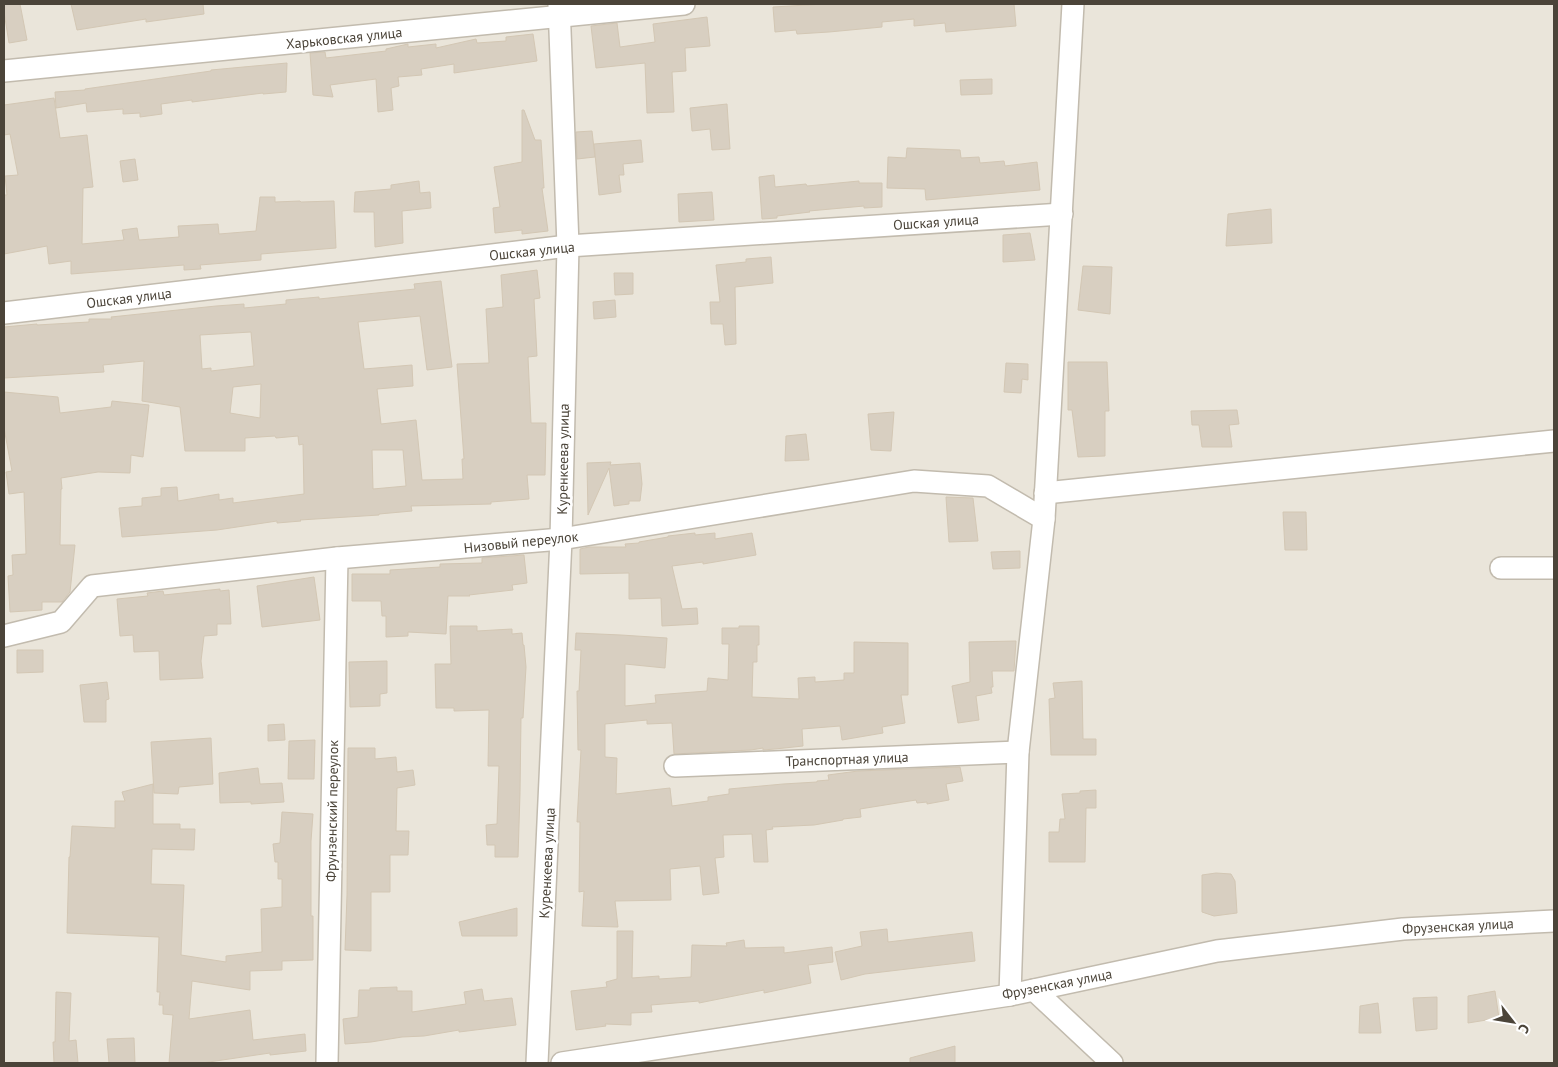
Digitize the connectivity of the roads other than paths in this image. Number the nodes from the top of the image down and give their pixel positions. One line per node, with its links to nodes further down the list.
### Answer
1 (684, 4): 3 (street, Харьковская улица)
2 (1073, 4): 5 (street)
3 (559, 10): 4 (street, Харьковская улица); 6 (street, Куренкеева улица)
4 (4, 71)
5 (1062, 214): 6 (street, Ошская улица); 9 (street)
6 (568, 246): 7 (street, Ошская улица); 11 (street, Куренкеева улица)
7 (4, 313)
8 (1554, 441): 9 (street)
9 (1045, 492): 10 (street)
10 (1044, 519): 11 (street, Низовый переулок); 16 (street)
11 (561, 539): 12 (street, Низовый переулок); 23 (street, Куренкеева улица)
12 (337, 558): 15 (street, Низовый переулок); 22 (street, Фрунзенский переулок)
13 (1501, 568): 14 (street)
14 (1554, 568)
15 (4, 636)
16 (1018, 752): 17 (street, Транспортная улица); 20 (street)
17 (676, 766)
18 (1554, 921): 19 (street, Фрузенская улица)
19 (1034, 990): 20 (street, Фрузенская улица); 25 (street)
20 (1010, 994): 21 (street, Фрузенская улица)
21 (682, 1054): 24 (street, Фрузенская улица)
22 (327, 1063)
23 (538, 1063)
24 (562, 1063)
25 (1112, 1063)

